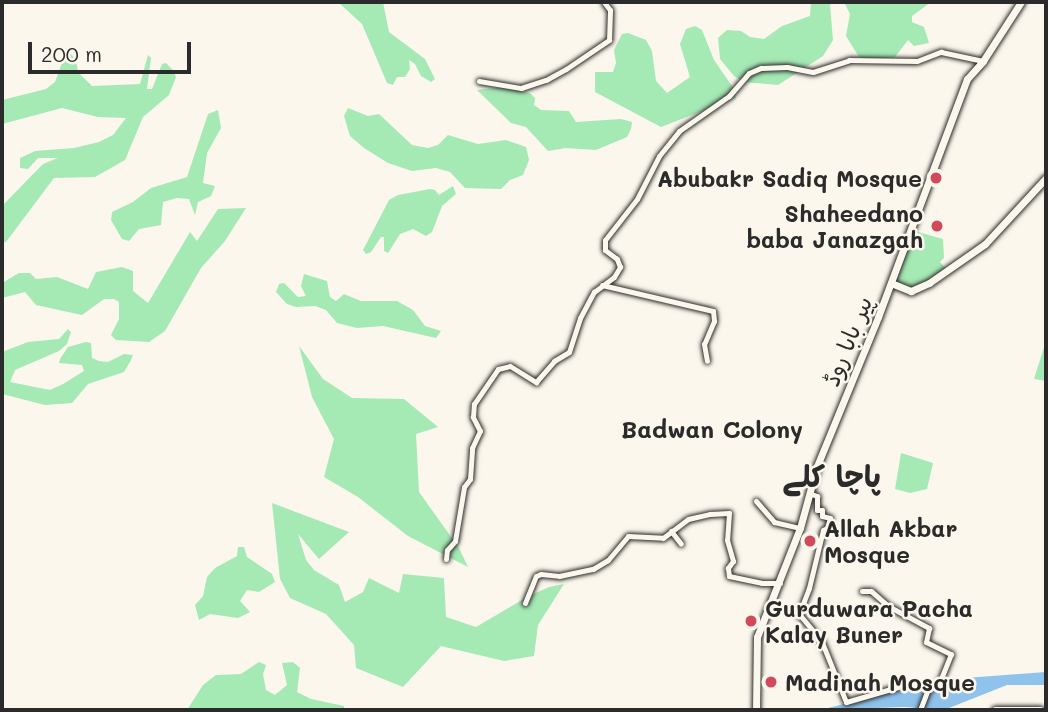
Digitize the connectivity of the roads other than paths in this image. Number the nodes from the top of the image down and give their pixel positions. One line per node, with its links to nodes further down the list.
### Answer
1 (604, 2): 4 (street)
2 (1021, 2): 3 (main road, پیر بابا روڈ)
3 (983, 61): 6 (main road, پیر بابا روڈ); 7 (street)
4 (480, 81)
5 (1046, 178): 6 (main road)
6 (891, 283): 9 (main road, پیر بابا روڈ)
7 (603, 285): 8 (street); 14 (street)
8 (707, 361)
9 (809, 493): 11 (main road, پیر بابا روڈ); 18 (street)
10 (756, 501): 11 (street)
11 (800, 528): 15 (main road, پیر بابا روڈ)
12 (671, 531): 13 (street); 15 (street); 17 (street)
13 (681, 544)
14 (446, 559)
15 (780, 583): 19 (main road, پیر بابا روڈ)
16 (862, 592): 20 (street)
17 (525, 603)
18 (898, 687)
19 (756, 710)
20 (920, 710)
21 (995, 710): 22 (main road)
22 (1040, 710)

